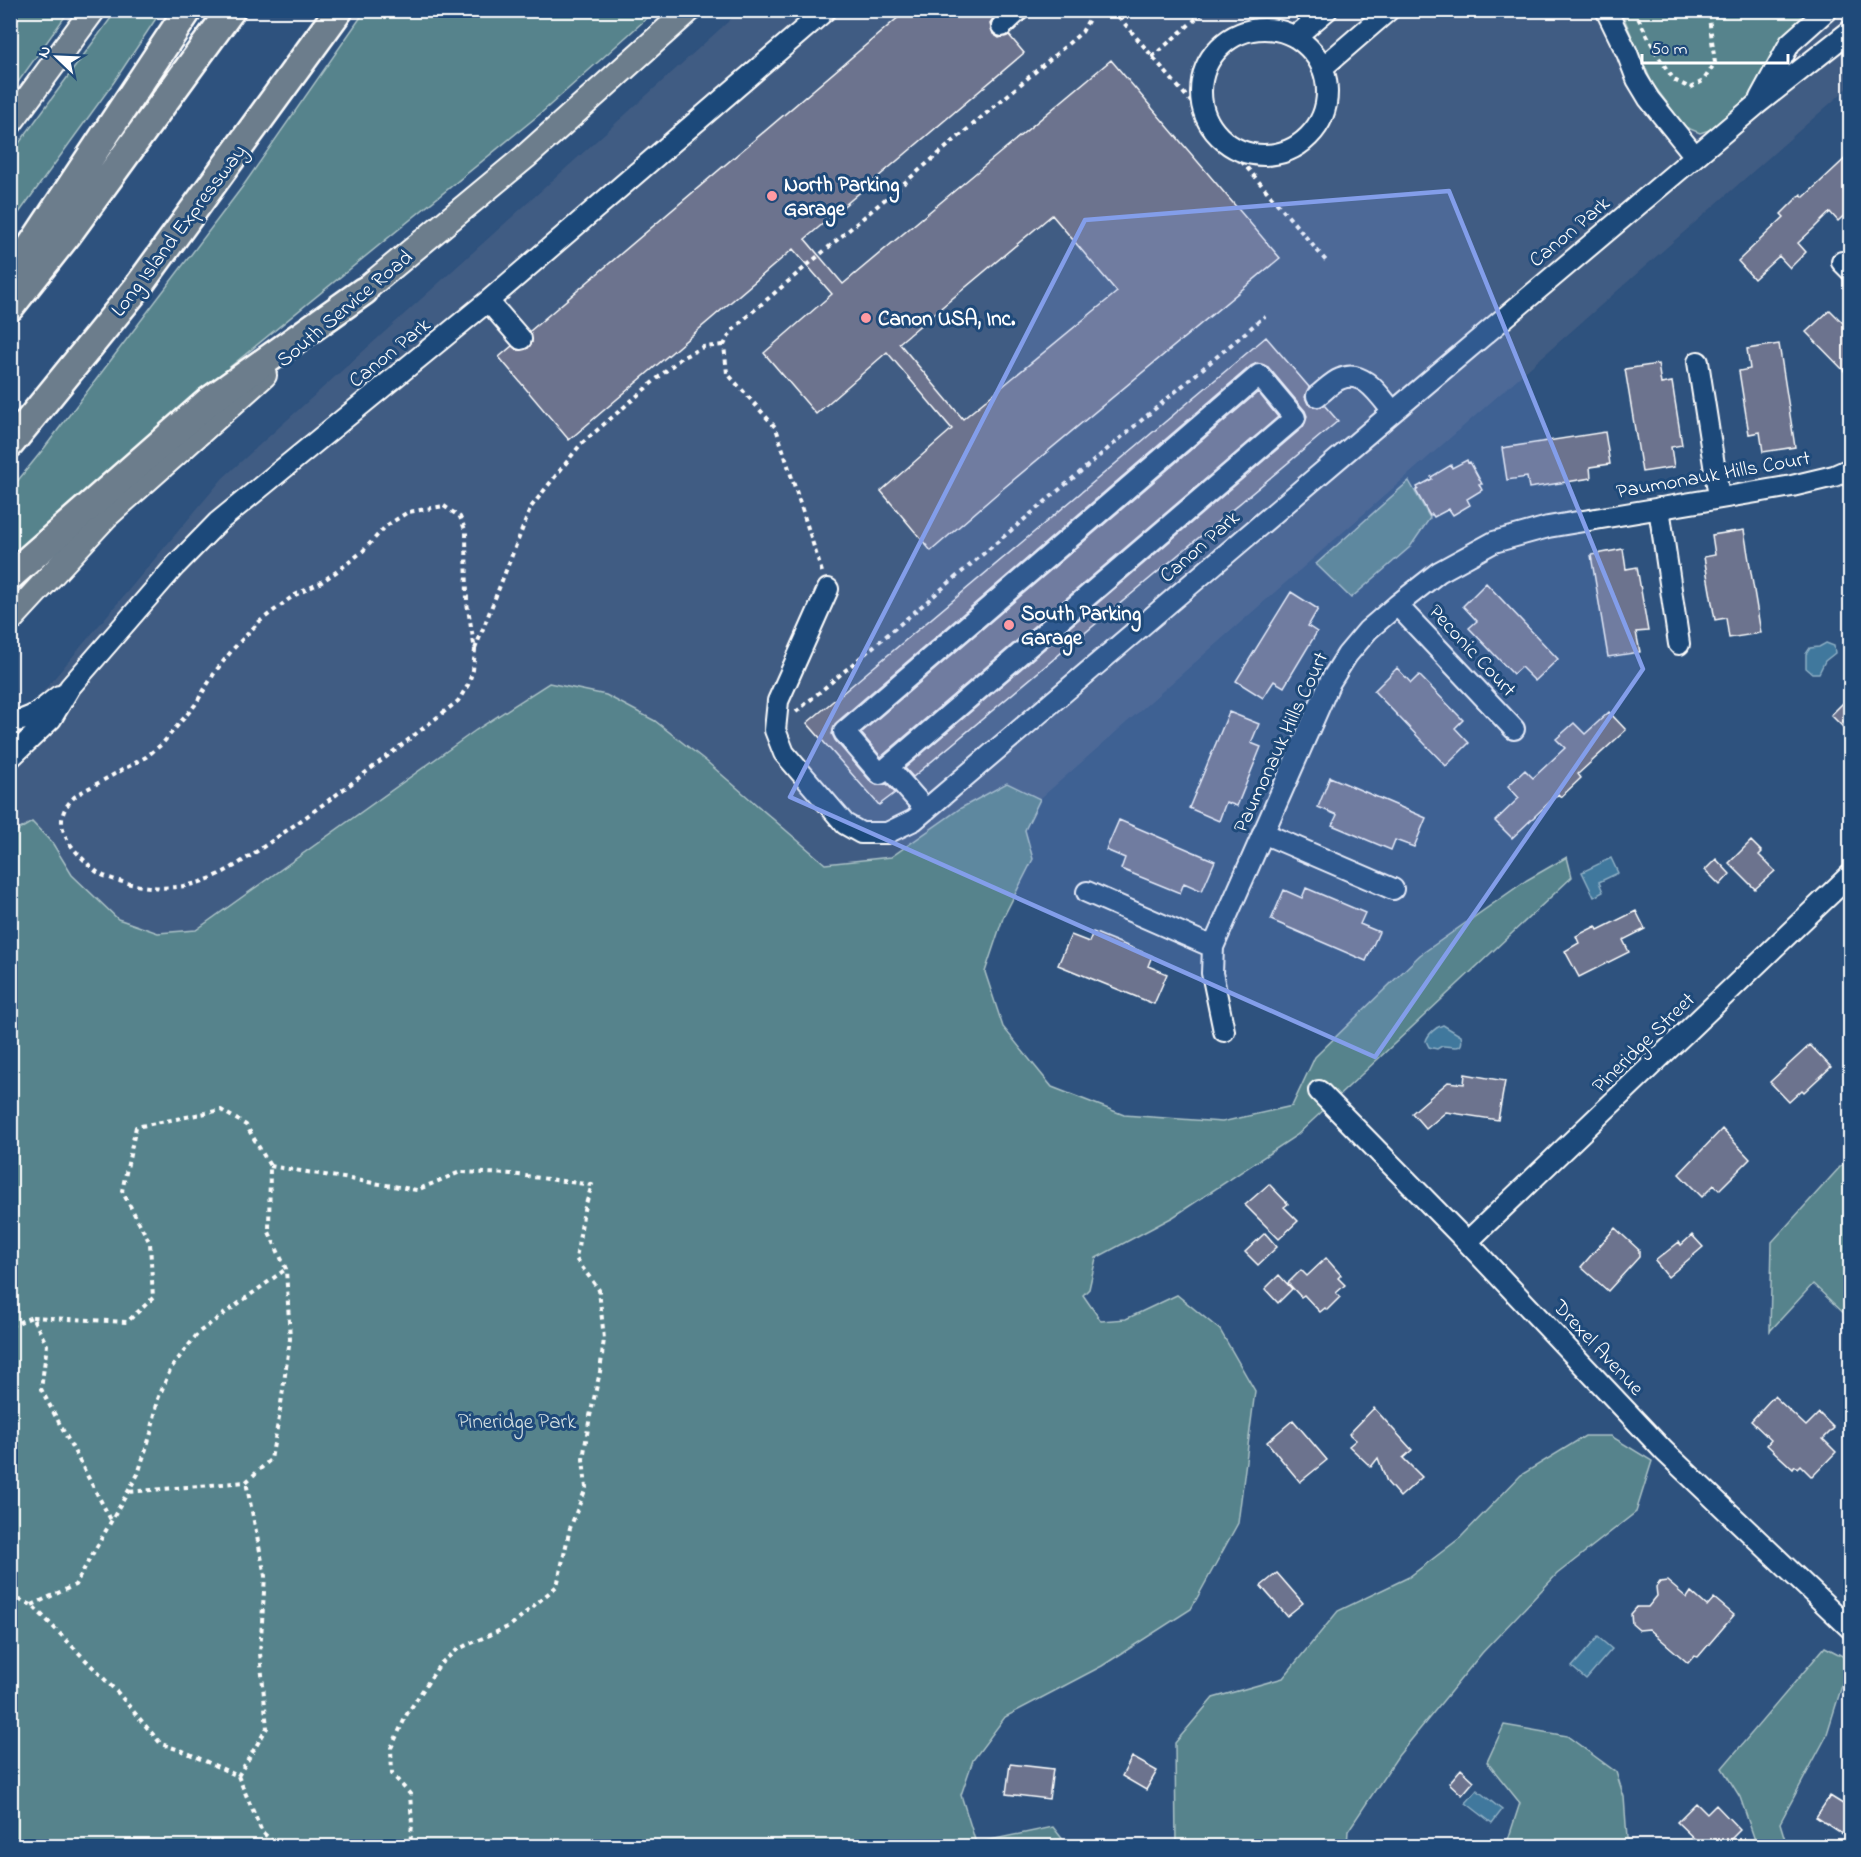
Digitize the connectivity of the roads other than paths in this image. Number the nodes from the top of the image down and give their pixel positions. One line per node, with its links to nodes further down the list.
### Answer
1 (93, 10): 17 (main road)
2 (188, 10): 19 (highway)
3 (231, 10): 22 (highway)
4 (339, 10): 27 (highway, Long Island Expressway)
5 (689, 10): 20 (main road, South Service Road)
6 (826, 10): 21 (street, Canon Park)
7 (1019, 10): 12 (street)
8 (1327, 10): 14 (street)
9 (1389, 10): 15 (street)
10 (1606, 10): 18 (street)
11 (1827, 10): 16 (street)
12 (1002, 26)
13 (1851, 31): 16 (street, Canon Park)
14 (1295, 37): 15 (street); 15 (street)
15 (1323, 68)
16 (1756, 105): 18 (street, Canon Park)
17 (10, 123)
18 (1695, 156): 26 (street, Canon Park)
19 (10, 278)
20 (364, 291): 31 (highway); 34 (main road, South Service Road)
21 (488, 301): 23 (street); 36 (street, Canon Park)
22 (10, 307)
23 (521, 339)
24 (1698, 362): 29 (street)
25 (1317, 396): 26 (street)
26 (1392, 412): 41 (street, Canon Park)
27 (10, 444)
28 (1851, 470): 29 (street, Paumonauk Hills Court)
29 (1719, 497): 30 (street, Paumonauk Hills Court)
30 (1659, 508): 33 (street, Paumonauk Hills Court); 35 (street)
31 (10, 576)
32 (828, 590): 41 (street, Canon Park)
33 (1397, 605): 38 (street, Peconic Court); 42 (street, Paumonauk Hills Court)
34 (10, 620)
35 (1679, 644)
36 (70, 687): 37 (street); 39 (street, Canon Park)
37 (10, 720)
38 (1514, 729)
39 (10, 758)
40 (888, 767): 40 (street); 41 (street)
41 (927, 810)
42 (1263, 833): 44 (street); 46 (street, Paumonauk Hills Court)
43 (1851, 875): 49 (street, Pineridge Street)
44 (1392, 889)
45 (1087, 892): 46 (street)
46 (1213, 947): 47 (street, Paumonauk Hills Court)
47 (1224, 1031)
48 (1319, 1091): 49 (street, Drexel Avenue)
49 (1467, 1242): 50 (street, Drexel Avenue)
50 (1851, 1628)

